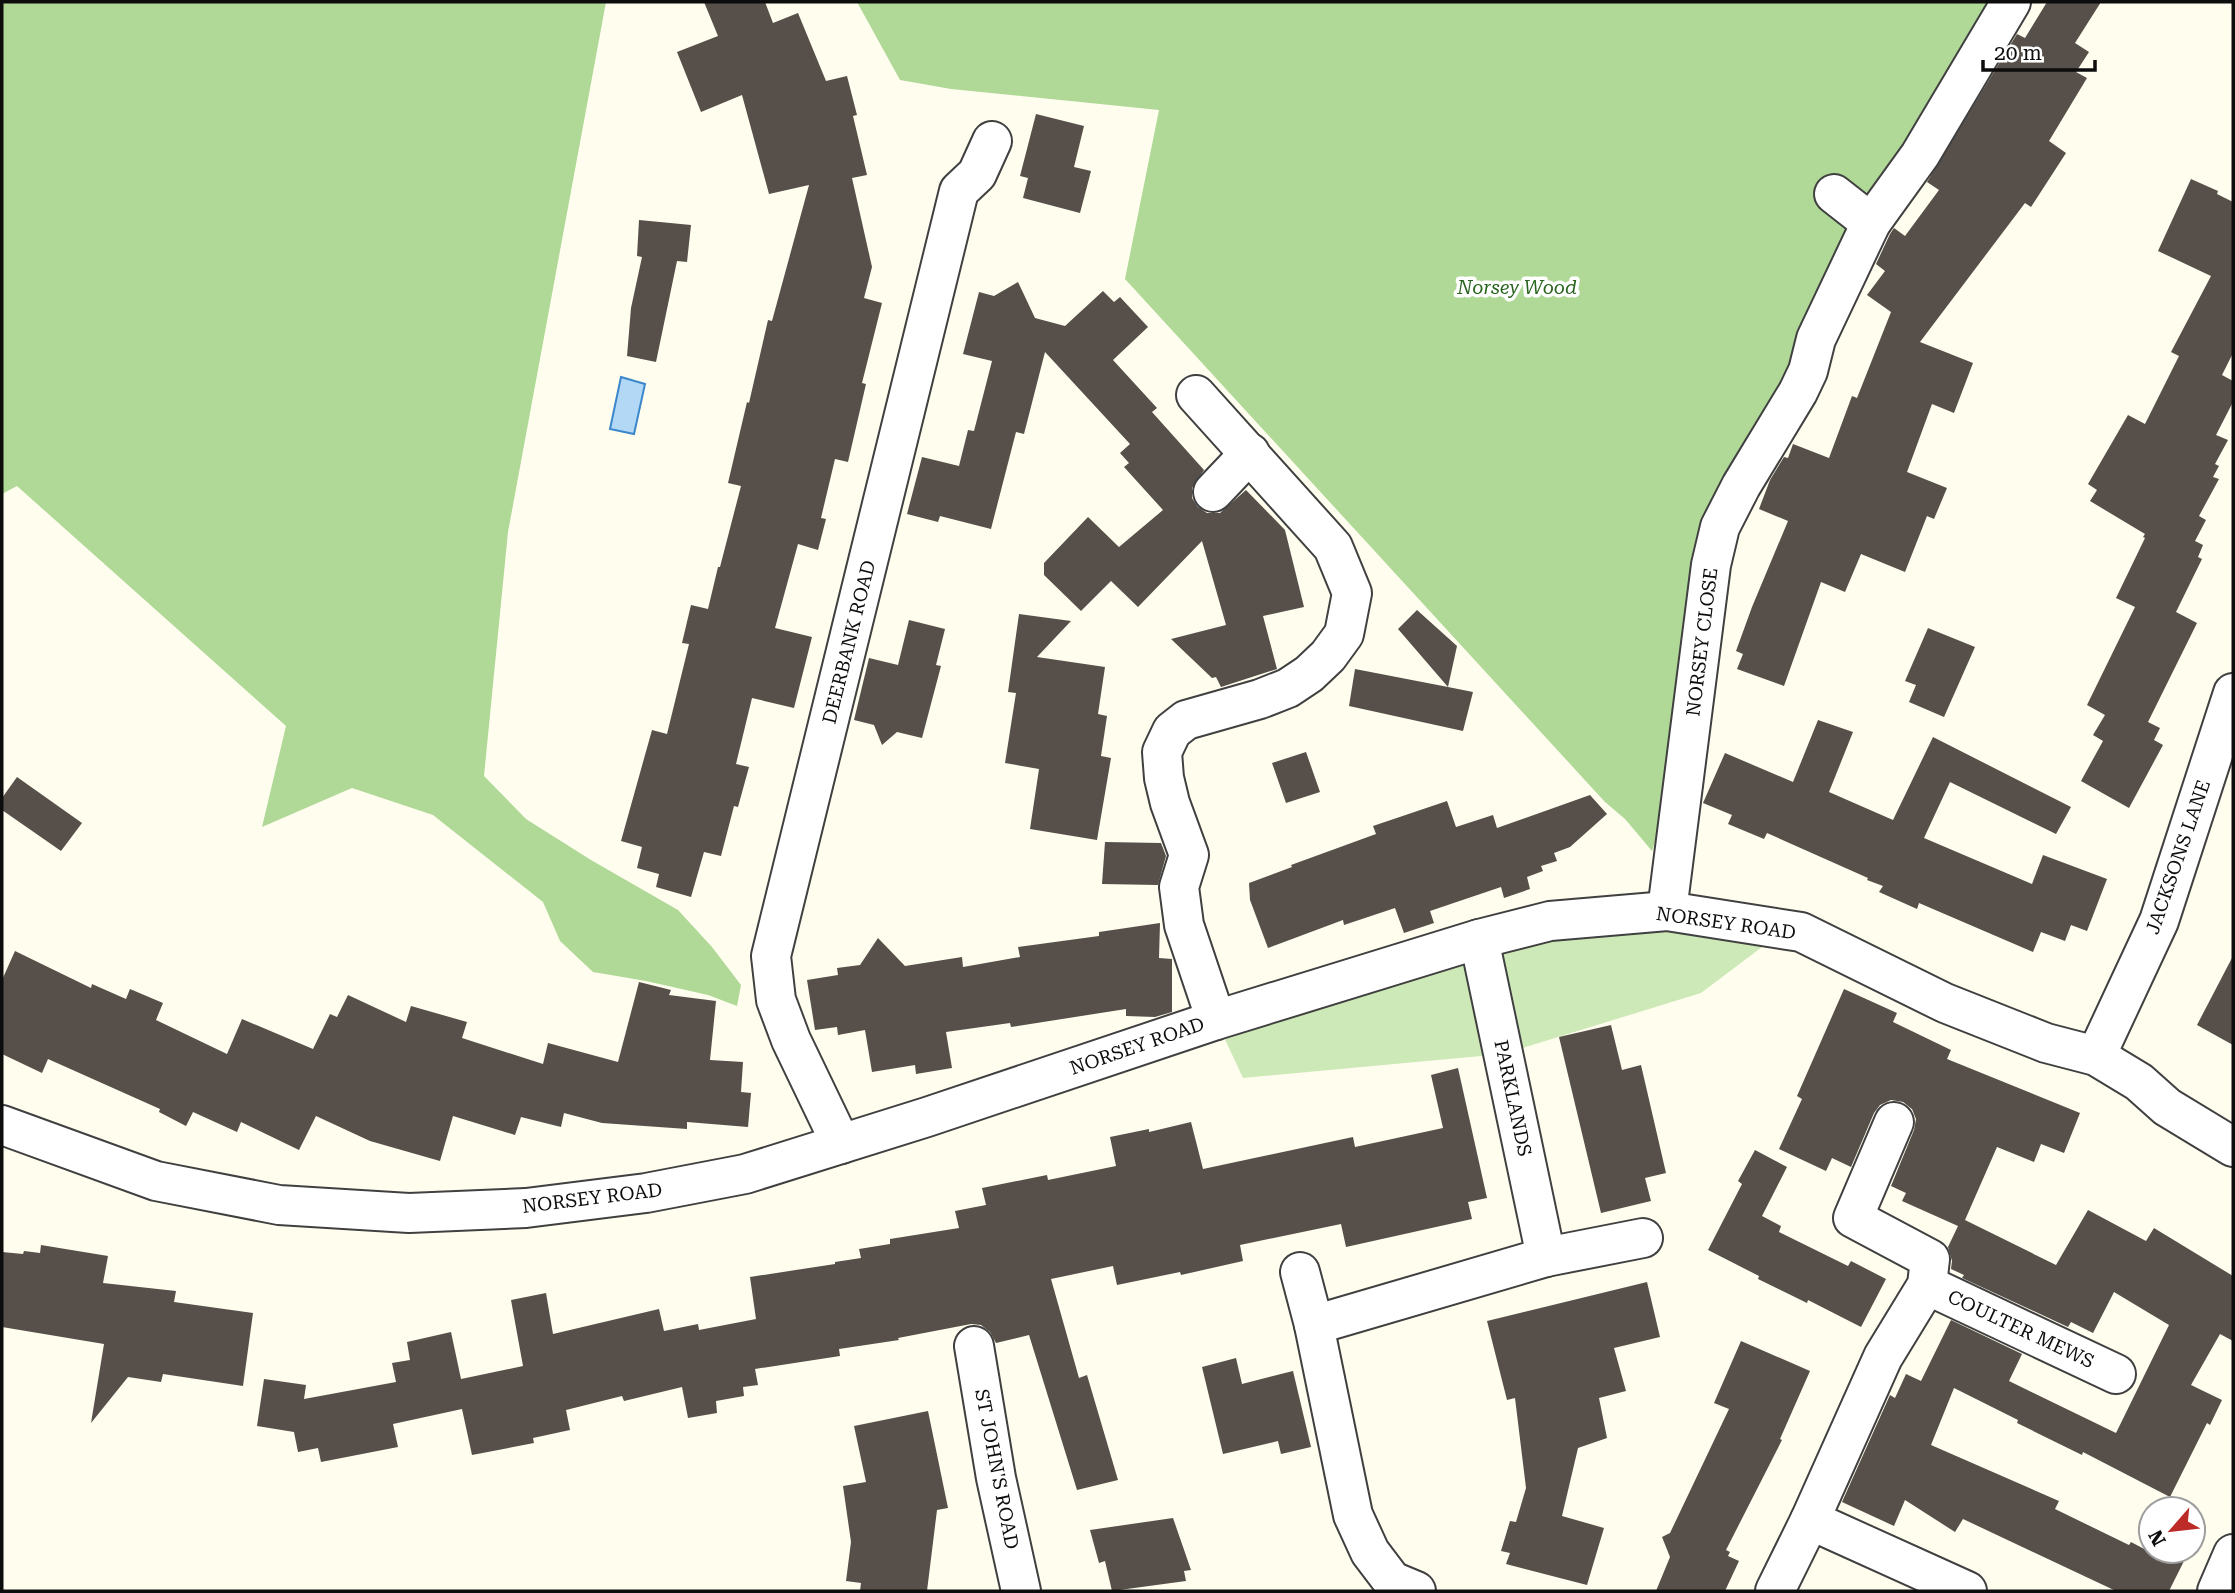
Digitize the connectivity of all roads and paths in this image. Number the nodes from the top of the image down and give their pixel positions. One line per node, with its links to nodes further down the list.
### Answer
1 (2011, 2): 4 (street, NORSEY CLOSE)
2 (992, 141): 15 (street, DEERBANK ROAD)
3 (1834, 194): 4 (street)
4 (1871, 223): 9 (street, NORSEY CLOSE)
5 (1196, 395): 6 (street)
6 (1250, 453): 7 (street); 11 (street)
7 (1213, 492)
8 (2233, 693): 12 (street, JACKSONS LANE)
9 (1667, 911): 10 (street, NORSEY ROAD); 12 (street, NORSEY ROAD)
10 (1479, 939): 11 (street, NORSEY ROAD); 18 (street, PARKLANDS)
11 (1216, 1020): 15 (street, NORSEY ROAD)
12 (2095, 1056): 16 (street, NORSEY ROAD)
13 (1894, 1122): 20 (street, COULTER MEWS)
14 (2, 1125): 15 (street, NORSEY ROAD)
15 (841, 1144)
16 (2233, 1147)
17 (1643, 1238): 18 (street)
18 (1546, 1257): 21 (street)
19 (1300, 1272): 21 (street)
20 (1927, 1285): 23 (street, COULTER MEWS); 24 (street, COULTER MEWS)
21 (1314, 1325): 28 (street)
22 (974, 1346): 27 (street, ST JOHN'S ROAD)
23 (2116, 1374)
24 (1810, 1520): 26 (street, COULTER MEWS); 29 (street)
25 (2233, 1555): 30 (street)
26 (1779, 1582)
27 (1021, 1591)
28 (1416, 1591)
29 (1967, 1591)
30 (2217, 1591)

